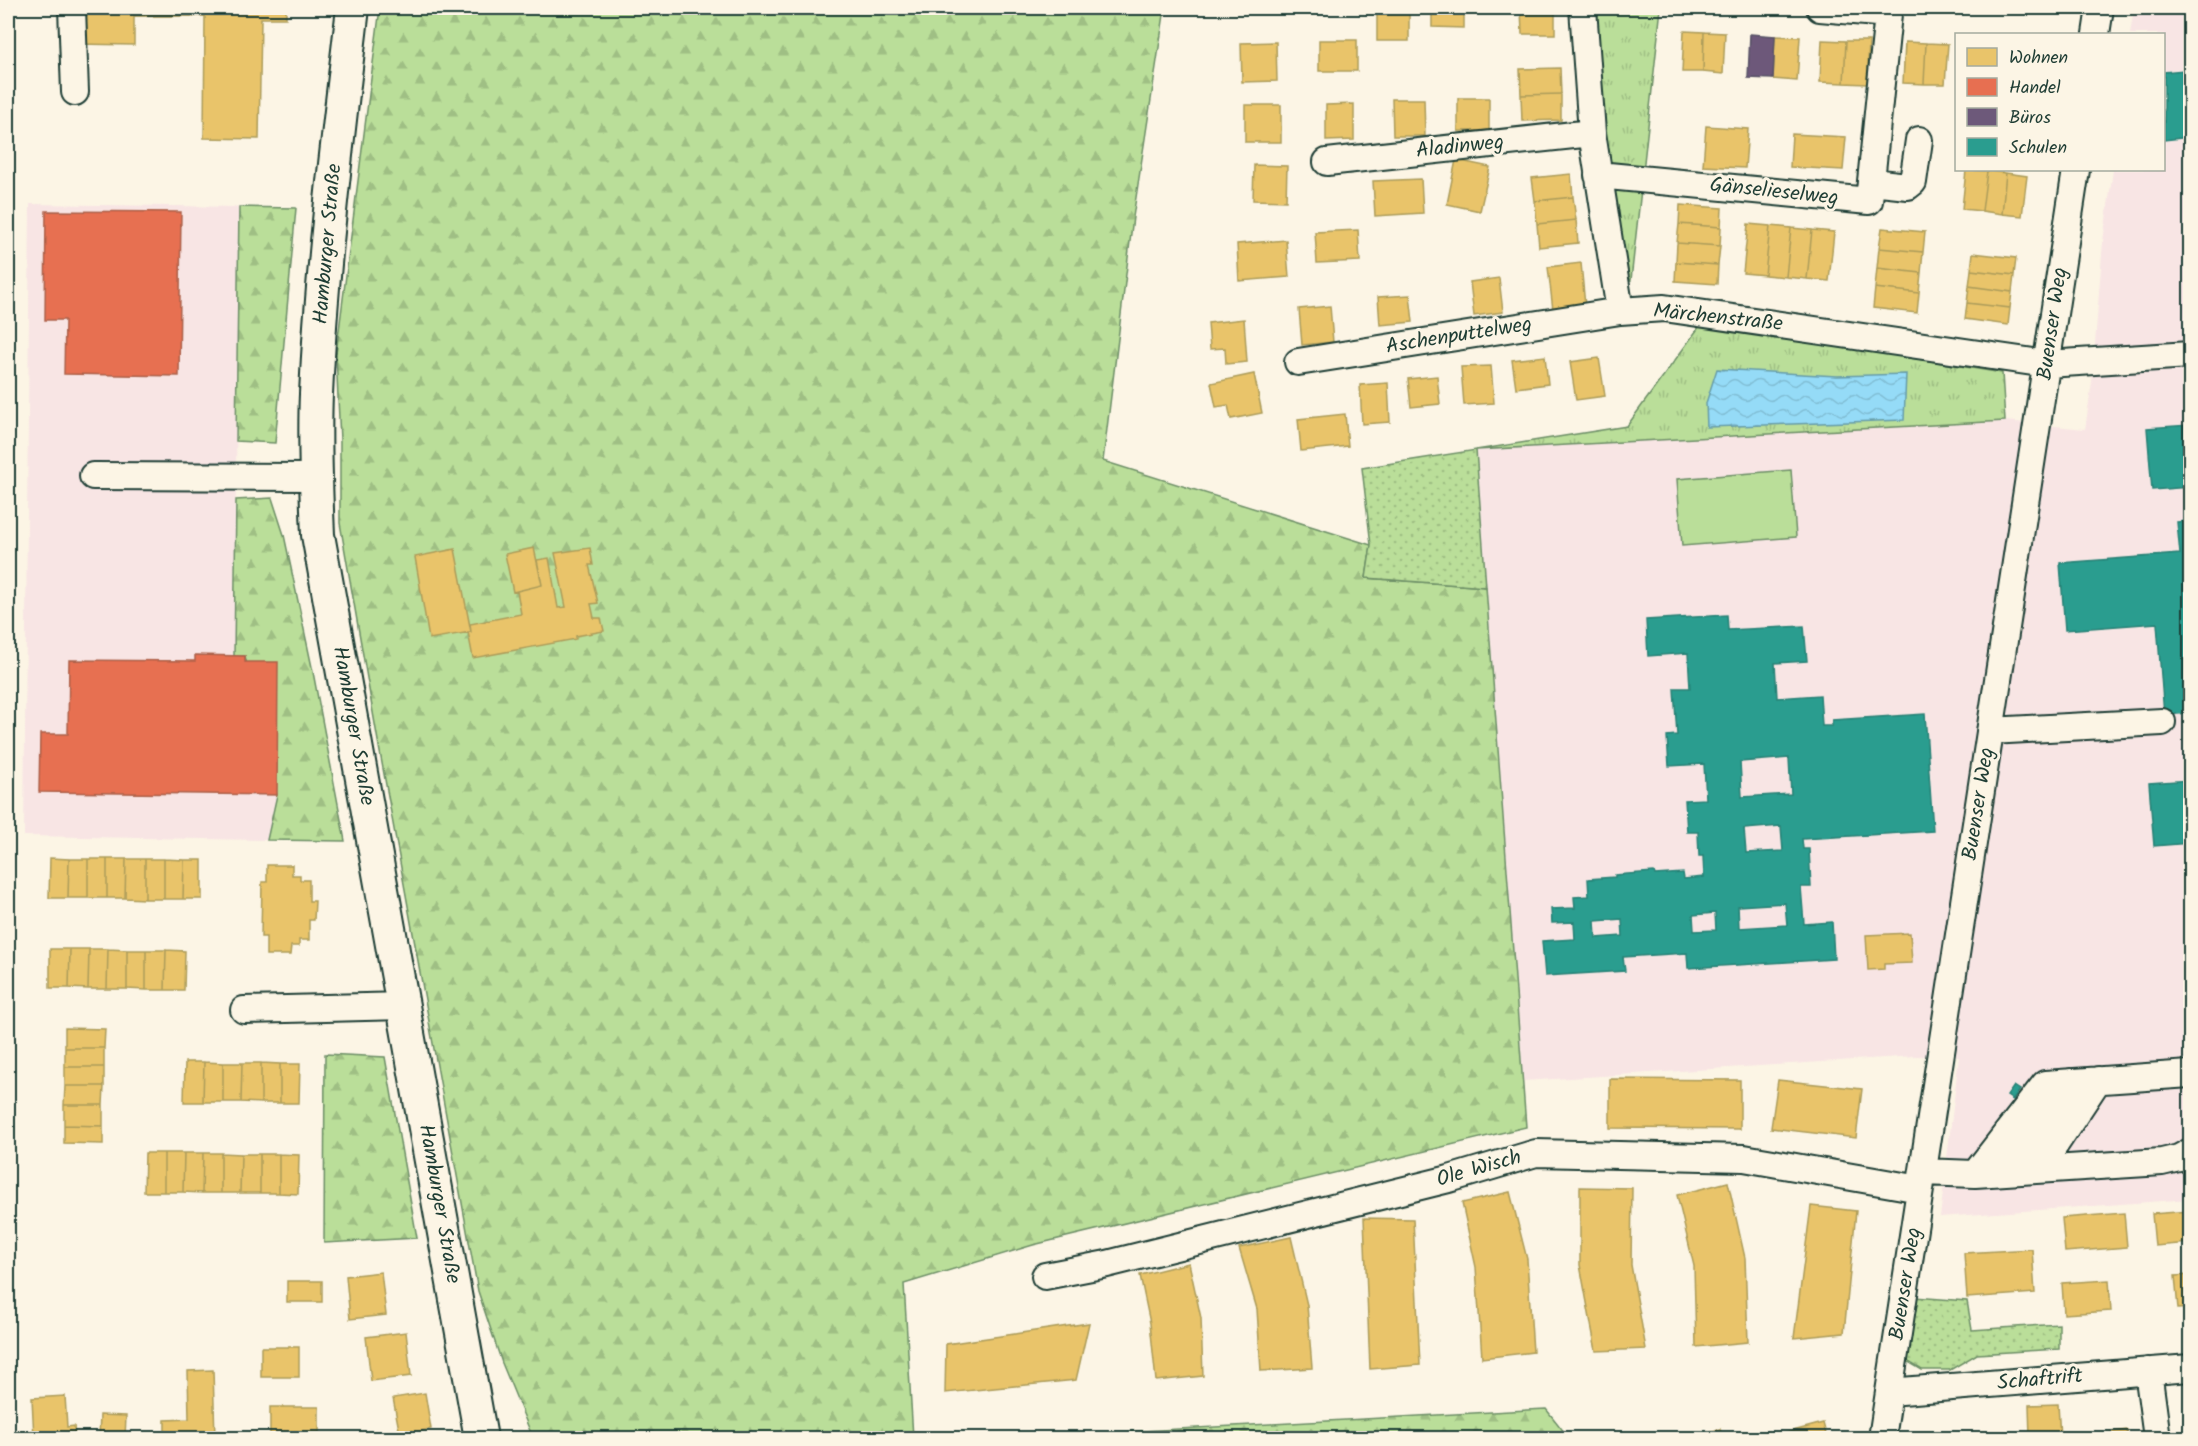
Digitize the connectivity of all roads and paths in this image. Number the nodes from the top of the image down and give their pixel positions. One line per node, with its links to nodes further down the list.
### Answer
1 (72, 8): 7 (street)
2 (353, 8): 19 (main road, Hamburger Straße)
3 (1583, 8): 8 (street)
4 (1820, 8): 13 (street, Gänselieselweg)
5 (2100, 8): 6 (street)
6 (2096, 33)
7 (75, 92)
8 (1592, 133): 10 (street, Aladinweg); 12 (street)
9 (1919, 140): 13 (street)
10 (1327, 162)
11 (2076, 171): 17 (street, Buenser Weg)
12 (1598, 175): 13 (street, Gänselieselweg); 14 (street)
13 (1871, 182)
14 (1620, 311): 16 (street, Aschenputtelweg); 17 (street, Märchenstraße)
15 (2190, 355): 17 (street, Märchenstraße)
16 (1298, 362)
17 (2047, 364): 21 (street, Buenser Weg)
18 (93, 476): 19 (street)
19 (315, 477): 22 (main road, Hamburger Straße)
20 (2162, 723): 21 (street)
21 (1990, 731): 31 (street, Buenser Weg)
22 (404, 1006): 23 (street); 36 (main road, Hamburger Straße)
23 (244, 1010)
24 (2190, 1074): 25 (street)
25 (2098, 1080): 26 (street); 28 (street)
26 (2070, 1082): 29 (street); 30 (street)
27 (2190, 1152): 28 (street, Ole Wisch)
28 (2039, 1169): 29 (street, Ole Wisch)
29 (2006, 1172): 30 (street, Ole Wisch)
30 (1975, 1174): 31 (street, Ole Wisch)
31 (1922, 1181): 32 (street, Ole Wisch); 35 (street, Buenser Weg)
32 (1045, 1276)
33 (2190, 1368): 34 (street, Schaftrift)
34 (2148, 1371): 35 (street, Schaftrift); 38 (street)
35 (1889, 1392): 37 (street, Buenser Weg)
36 (481, 1438)
37 (1882, 1438)
38 (2157, 1438)

